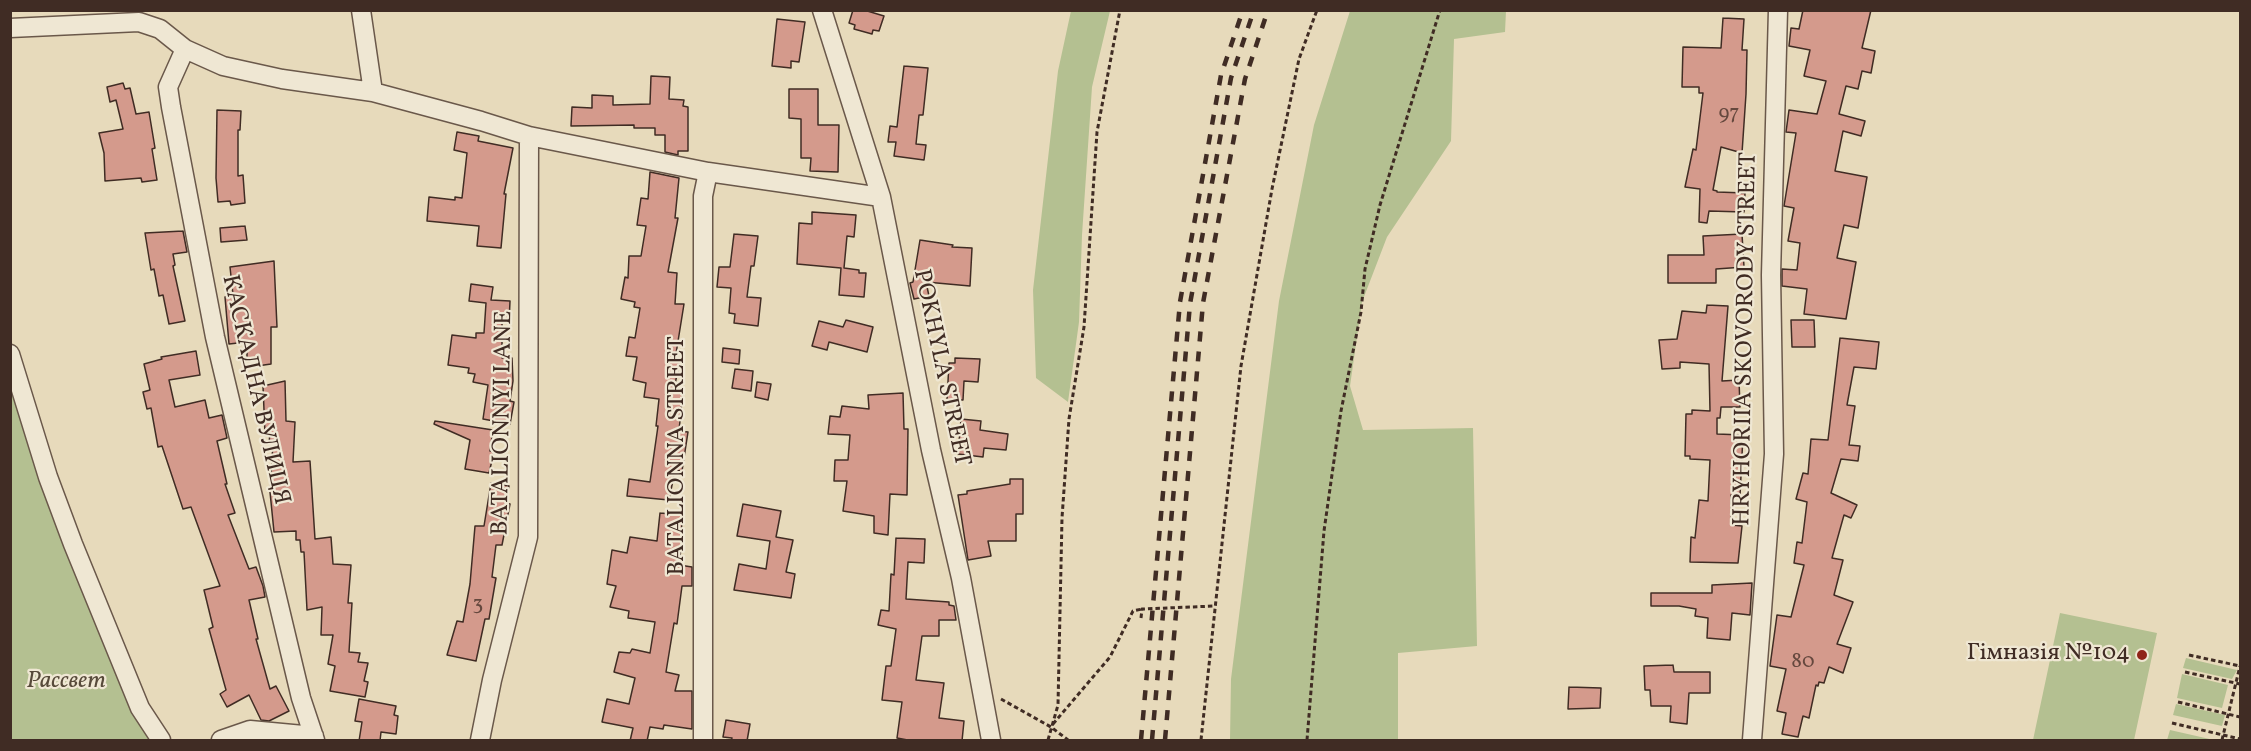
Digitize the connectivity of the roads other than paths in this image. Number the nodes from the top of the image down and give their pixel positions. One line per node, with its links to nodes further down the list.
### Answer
1 (362, 10): 7 (street)
2 (822, 10): 10 (street, POKHYLA STREET)
3 (1778, 10): 18 (street, HRYHORIIA SKOVORODY STREET)
4 (83, 17): 5 (street); 6 (street)
5 (10, 28)
6 (185, 49): 7 (street); 12 (street, КАСКАДНА ВУЛИЦЯ)
7 (373, 92): 8 (street)
8 (529, 136): 9 (street); 15 (street, BATALIONNYI LANE)
9 (708, 172): 10 (street); 16 (street, BATALIONNA STREET)
10 (880, 197): 17 (street, POKHYLA STREET)
11 (10, 354): 13 (street)
12 (314, 738): 14 (street)
13 (161, 741)
14 (221, 741)
15 (480, 741)
16 (703, 741)
17 (991, 741)
18 (1752, 741)

